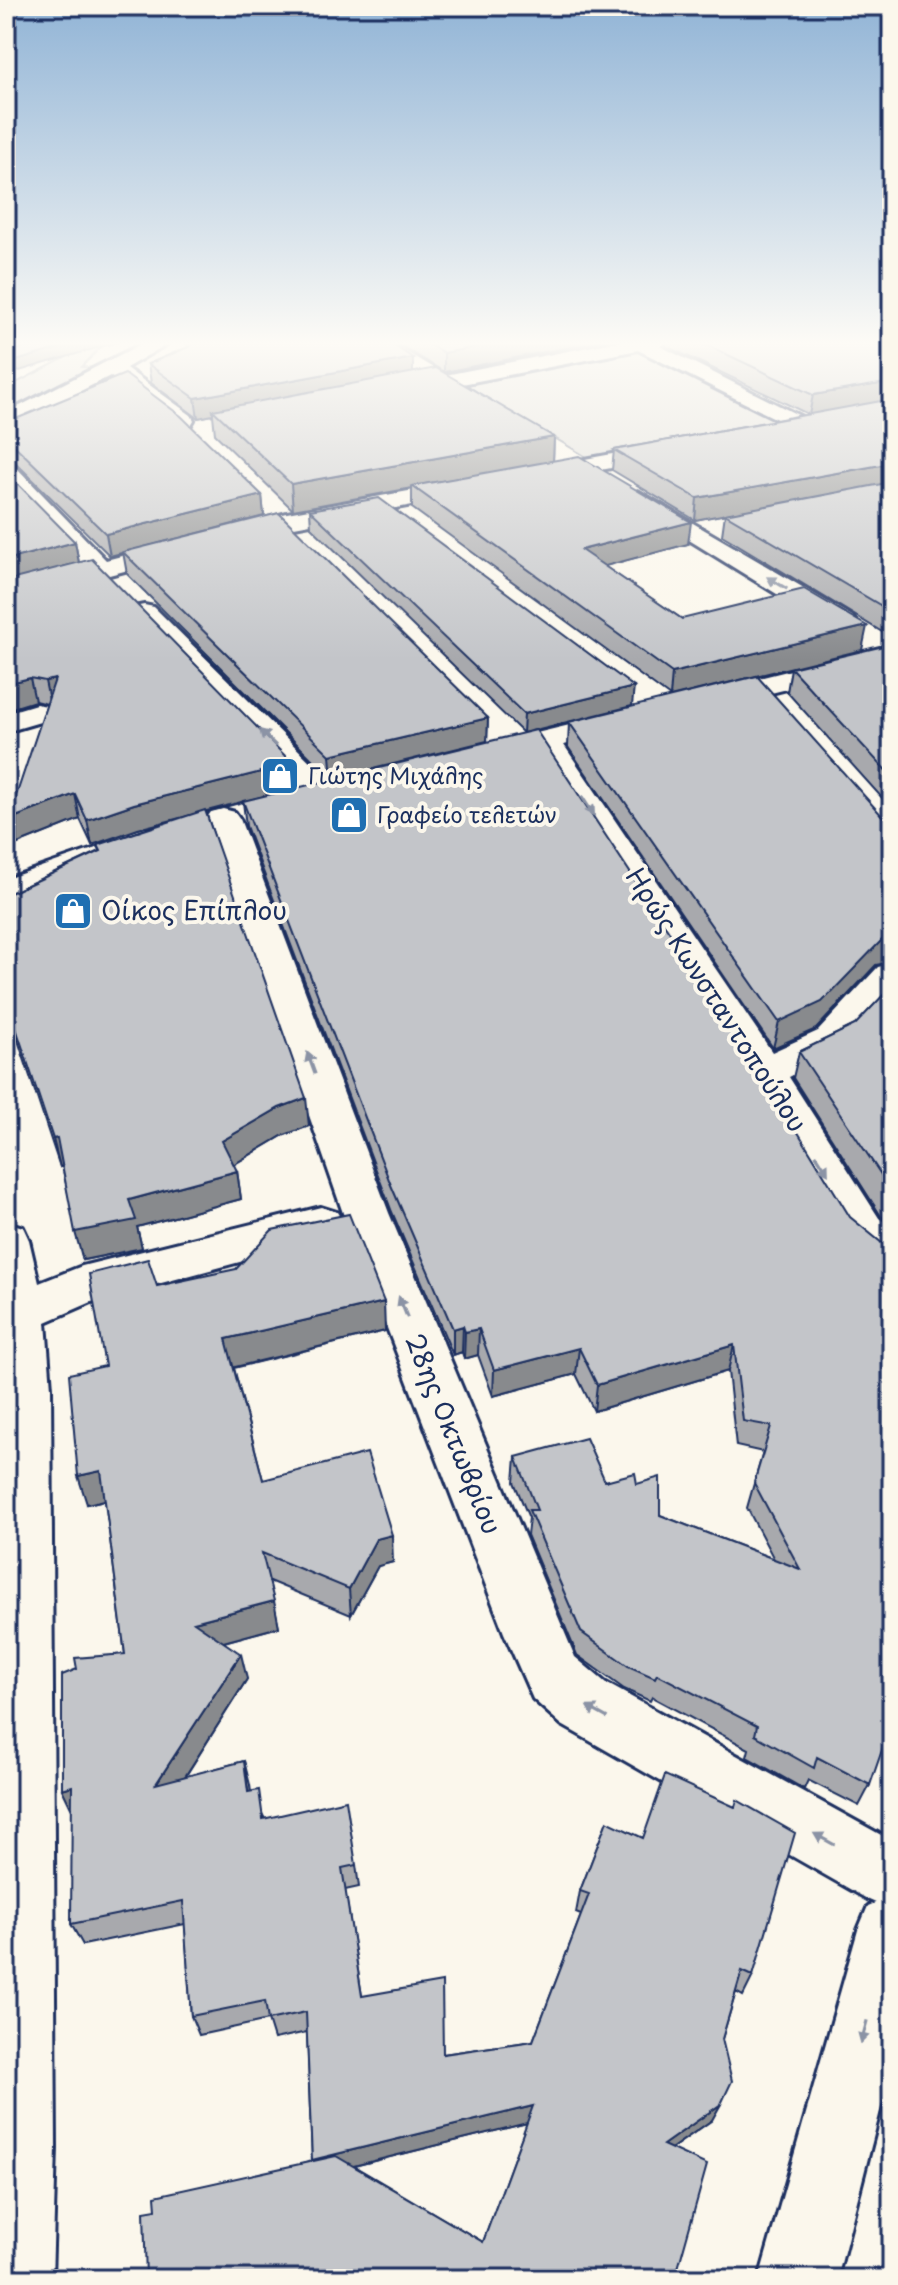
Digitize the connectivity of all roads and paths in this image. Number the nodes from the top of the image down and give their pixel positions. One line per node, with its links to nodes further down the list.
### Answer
1 (689, 447): 3 (street)
2 (559, 451): 3 (street)
3 (584, 466): 6 (street); 10 (street)
4 (6, 470): 12 (street)
5 (266, 501): 7 (street)
6 (383, 502): 7 (street); 8 (street)
7 (287, 521): 11 (street); 12 (street)
8 (409, 521)
9 (723, 525): 10 (street)
10 (692, 531): 14 (street, one-way to 10)
11 (309, 543)
12 (99, 567): 13 (street); 19 (street, one-way to 12)
13 (6, 594)
14 (892, 653): 17 (street)
15 (36, 713): 16 (street)
16 (6, 723)
17 (518, 738): 18 (street); 24 (street, Ηρώς Κωνσταντοπούλου, one-way to 24)
18 (458, 761)
19 (292, 801)
20 (222, 820): 25 (street, 28ης Οκτωβρίου, one-way to 20)
21 (127, 848): 22 (street)
22 (6, 891)
23 (892, 976): 24 (street)
24 (764, 1072): 27 (street, Ηρώς Κωνσταντοπούλου, one-way to 27)
25 (366, 1213): 28 (street); 29 (street, 28ης Οκτωβρίου, one-way to 25)
26 (6, 1240): 28 (street)
27 (892, 1254)
28 (14, 1315): 31 (street)
29 (892, 1877)
30 (892, 1930): 32 (street, one-way to 32)
31 (13, 2279)
32 (798, 2279)

